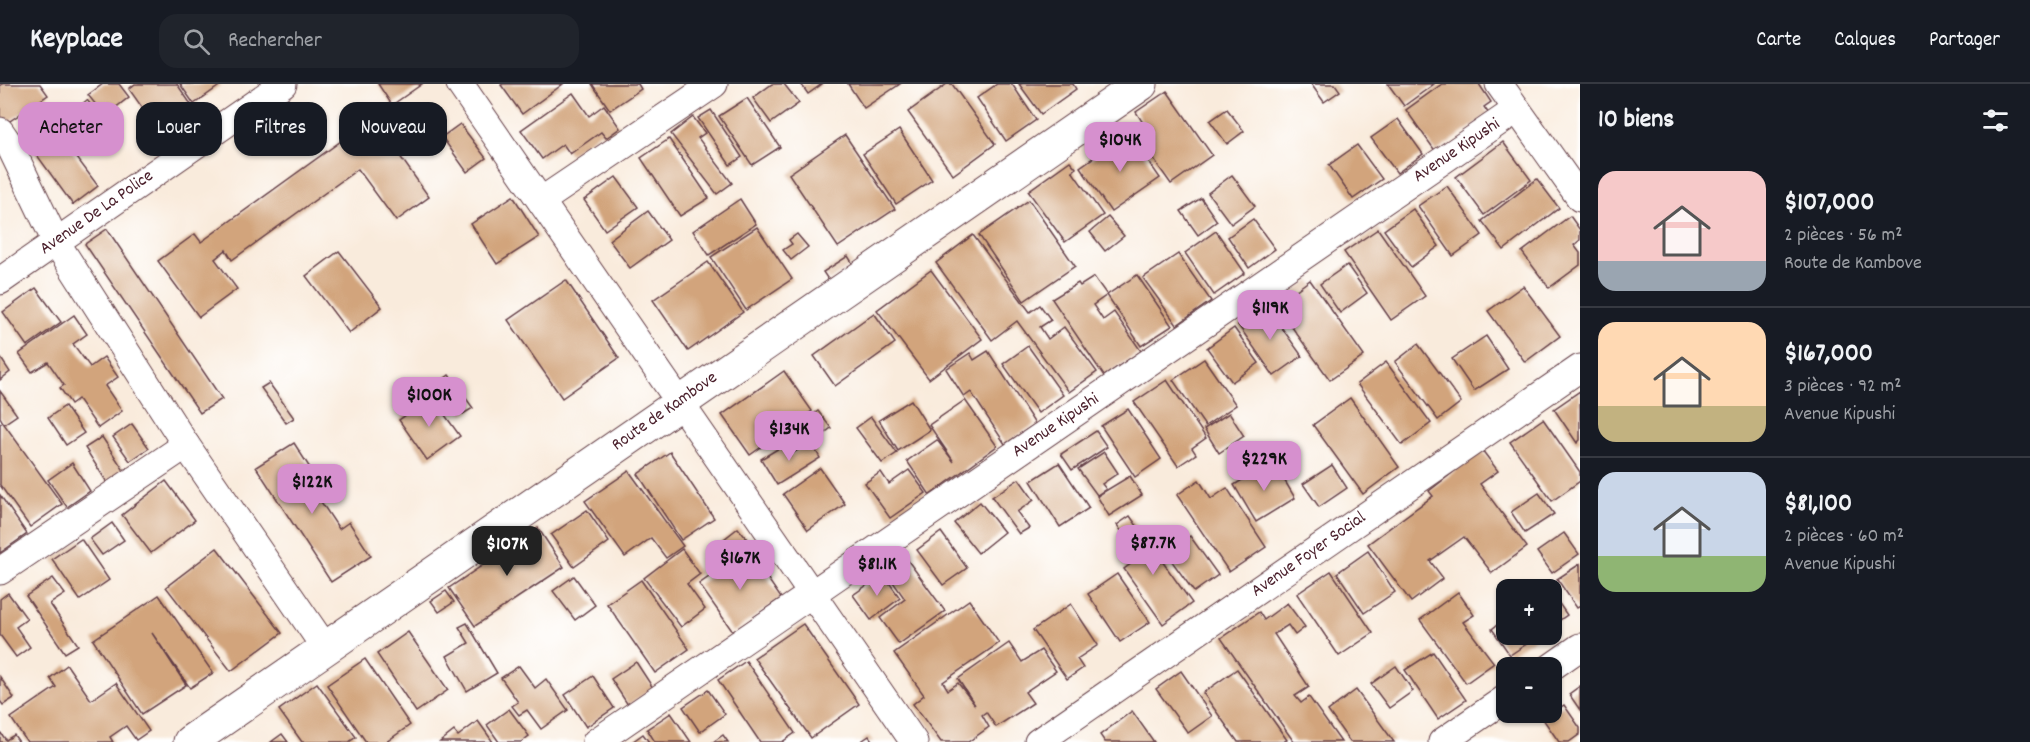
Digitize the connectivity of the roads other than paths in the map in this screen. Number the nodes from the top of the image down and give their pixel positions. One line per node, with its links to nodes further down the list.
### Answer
1 (283, 84): 10 (street, Avenue De La Police)
2 (460, 84): 9 (street)
3 (714, 84): 9 (street)
4 (1141, 84): 13 (street, Route de Kambove)
5 (1499, 84): 6 (street)
6 (1516, 110): 8 (street); 16 (street, Avenue Kipushi)
7 (0, 131): 10 (street)
8 (1580, 198)
9 (541, 201): 13 (street)
10 (56, 242): 11 (street, Avenue De La Police); 14 (street)
11 (0, 281)
12 (1580, 368): 24 (street, Avenue Foyer Social)
13 (680, 402): 16 (street); 18 (street, Route de Kambove)
14 (186, 445): 15 (street); 18 (street)
15 (0, 571)
16 (812, 593): 22 (street, Avenue Kipushi); 23 (street)
17 (1580, 647): 19 (street)
18 (326, 649): 21 (street, Route de Kambove)
19 (1562, 660)
20 (1496, 705): 25 (street)
21 (190, 742)
22 (596, 742)
23 (914, 742)
24 (1038, 742)
25 (1442, 742)

